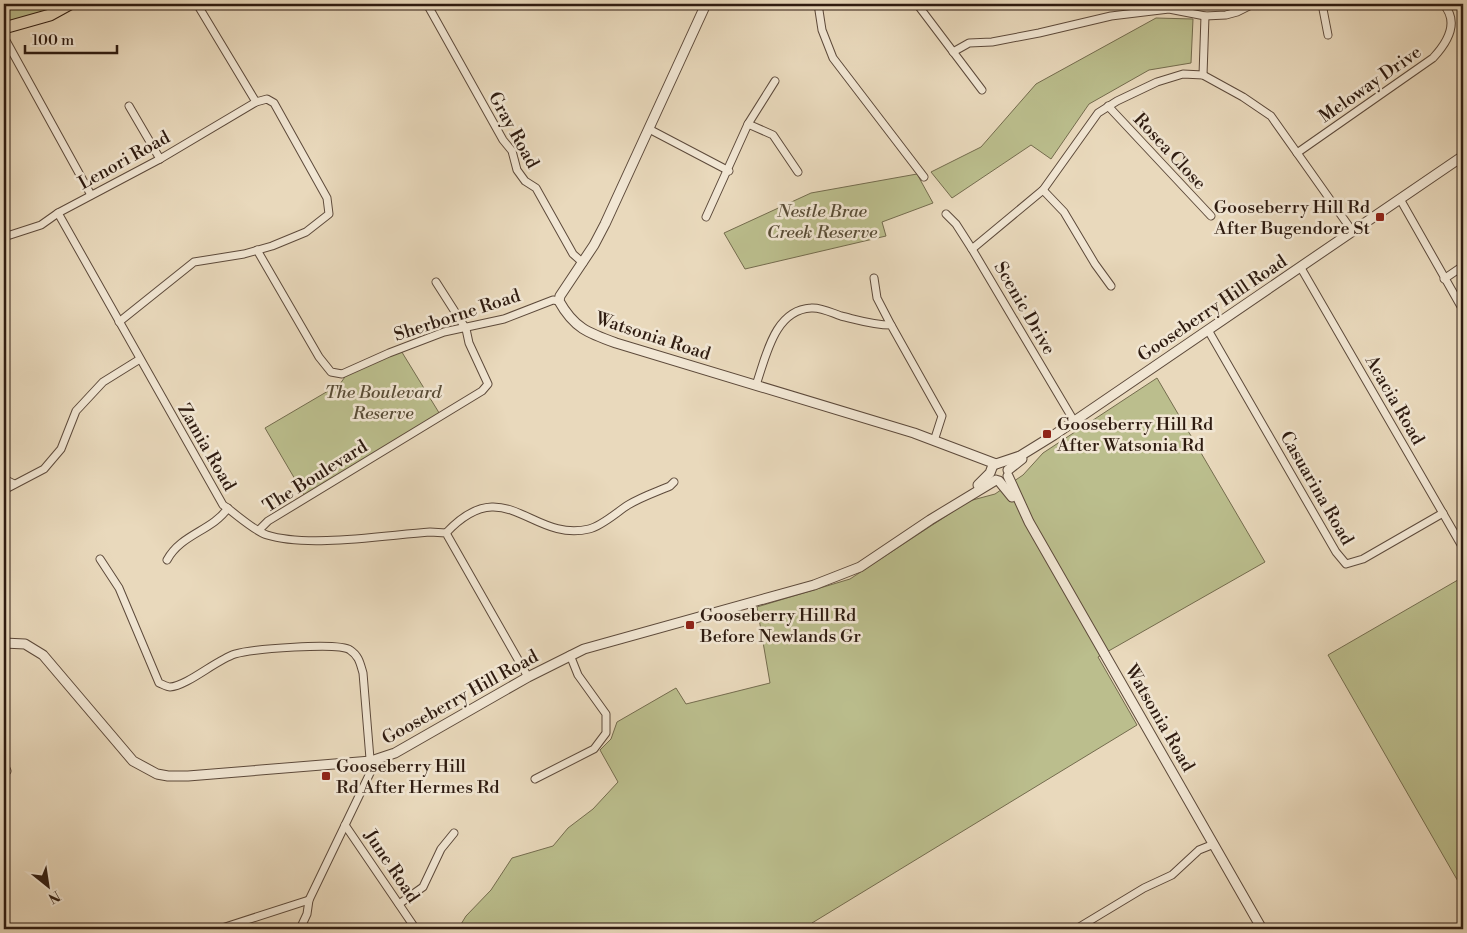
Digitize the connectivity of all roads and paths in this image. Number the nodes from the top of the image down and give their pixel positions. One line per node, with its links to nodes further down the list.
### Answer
1 (70, 4): 11 (main road)
2 (197, 4): 18 (street)
3 (427, 4): 40 (street, Gray Road)
4 (706, 4): 22 (street)
5 (818, 4): 28 (street)
6 (917, 4): 14 (street)
7 (1253, 4): 10 (street)
8 (1322, 4): 12 (street)
9 (1443, 4): 23 (street, Meloway Drive)
10 (1205, 16): 14 (street); 15 (street)
11 (4, 28)
12 (1328, 35)
13 (4, 37): 30 (street)
14 (953, 52): 17 (street)
15 (1203, 75): 20 (street); 23 (street)
16 (775, 81): 21 (street)
17 (982, 90)
18 (256, 102): 25 (street, Lenori Road); 39 (street)
19 (129, 106): 25 (street)
20 (1108, 106): 29 (street); 34 (street, Rosea Close)
21 (748, 124): 26 (street); 27 (street)
22 (650, 129): 26 (street); 40 (street)
23 (1297, 153): 36 (street)
24 (1463, 156): 31 (street, Gooseberry Hill Road)
25 (160, 159): 30 (street, Lenori Road)
26 (729, 171): 35 (street)
27 (798, 172)
28 (924, 177)
29 (1043, 190): 38 (street); 46 (street)
30 (91, 195): 32 (street, Lenori Road)
31 (1400, 199): 36 (street, Gooseberry Hill Road); 44 (street)
32 (58, 213): 37 (street, Lenori Road); 49 (street, Zamia Road)
33 (946, 214): 38 (street, Scenic Drive)
34 (1211, 216)
35 (706, 217)
36 (1353, 232): 42 (street, Gooseberry Hill Road)
37 (4, 237)
38 (972, 249): 55 (street, Scenic Drive)
39 (256, 250): 49 (street); 51 (street, Sherborne Road)
40 (583, 263): 47 (street)
41 (1463, 266): 44 (street)
42 (1301, 268): 52 (street, Gooseberry Hill Road); 65 (street, Acacia Road)
43 (874, 278): 50 (street)
44 (1444, 278): 48 (street)
45 (436, 282): 51 (street)
46 (1111, 286)
47 (559, 301): 51 (street, Sherborne Road); 54 (street, Watsonia Road)
48 (1463, 310)
49 (119, 322): 53 (street, Zamia Road)
50 (891, 325): 54 (street); 56 (street)
51 (466, 329): 67 (street, The Boulevard)
52 (1208, 330): 55 (street, Gooseberry Hill Road); 65 (street, Casuarina Road)
53 (140, 359): 62 (street); 64 (street, Zamia Road)
54 (756, 385): 56 (street, Watsonia Road)
55 (1074, 421): 58 (street, Gooseberry Hill Road)
56 (934, 440): 57 (street, Watsonia Road)
57 (981, 457): 58 (street, Watsonia Road); 59 (street, Watsonia Road)
58 (1004, 468): 59 (street, Gooseberry Hill Road); 59 (street); 66 (street, Watsonia Road)
59 (994, 476): 66 (street, Watsonia Road); 73 (street, Gooseberry Hill Road)
60 (4, 478): 62 (street)
61 (674, 482): 68 (street)
62 (14, 484): 63 (street)
63 (4, 490)
64 (228, 508): 67 (street, Zamia Road); 71 (street)
65 (1443, 513): 69 (street, Acacia Road)
66 (1029, 522): 79 (street, Watsonia Road)
67 (258, 530): 68 (street, Zamia Road)
68 (446, 533): 74 (street)
69 (1463, 548)
70 (100, 558): 75 (street)
71 (167, 560)
72 (4, 643): 75 (street, Gooseberry Hill Road)
73 (570, 655): 74 (street, Gooseberry Hill Road); 76 (street)
74 (528, 677): 75 (street, Gooseberry Hill Road)
75 (371, 761): 77 (street)
76 (535, 779)
77 (345, 825): 80 (street); 81 (street, June Road)
78 (454, 833): 81 (street)
79 (1214, 844): 85 (street); 86 (street, Watsonia Road)
80 (309, 900): 83 (street); 84 (street)
81 (399, 904): 82 (street, June Road)
82 (413, 925)
83 (219, 929)
84 (300, 929)
85 (1076, 929)
86 (1262, 929)

